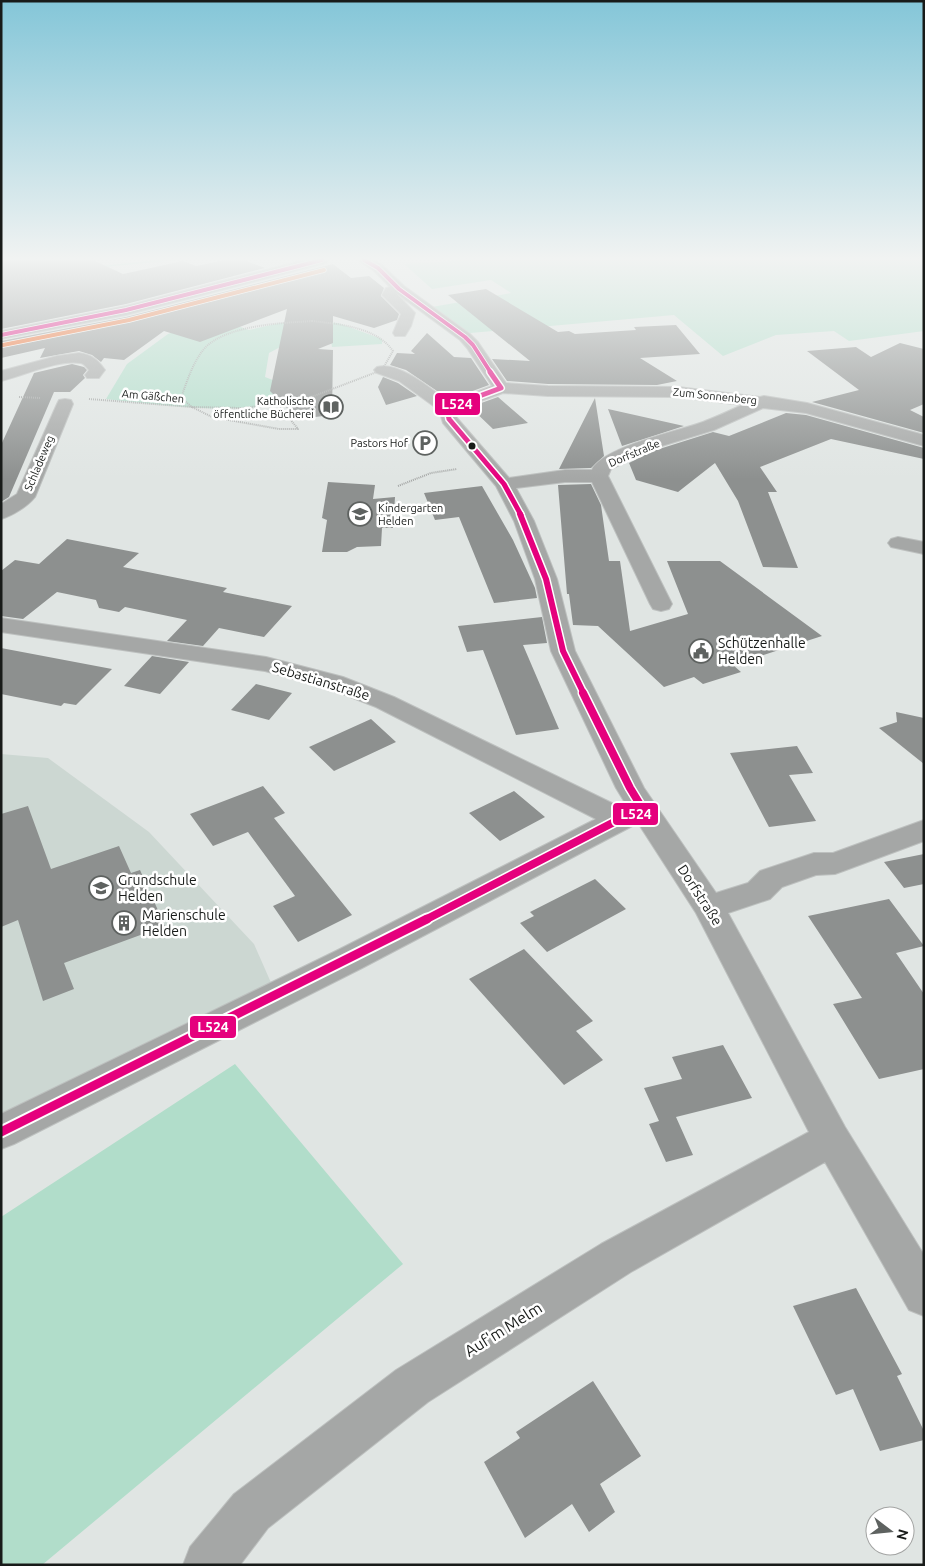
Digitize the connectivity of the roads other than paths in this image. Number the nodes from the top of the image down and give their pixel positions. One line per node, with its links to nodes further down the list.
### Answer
1 (461, 333): 5 (street)
2 (382, 370): 8 (street)
3 (93, 375): 4 (street)
4 (1, 376)
5 (501, 388): 7 (street, Zum Sonnenberg); 8 (street)
6 (56, 401): 12 (street, Schladeweg)
7 (764, 401): 9 (street, Zum Sonnenberg); 10 (street, Dorfstraße)
8 (447, 408): 11 (street, Dorfstraße)
9 (924, 441)
10 (599, 476): 11 (street, Dorfstraße); 15 (street)
11 (504, 484): 17 (street, Dorfstraße)
12 (1, 513)
13 (898, 543): 14 (street)
14 (924, 548)
15 (661, 604)
16 (1, 626): 17 (street, Sebastianstraße)
17 (632, 815): 19 (street, Dorfstraße); 20 (street)
18 (924, 830): 19 (street)
19 (709, 906): 21 (street, Dorfstraße)
20 (1, 1132)
21 (832, 1139): 22 (street, Dorfstraße); 23 (street, Auf'm Melm)
22 (924, 1294)
23 (208, 1565)

